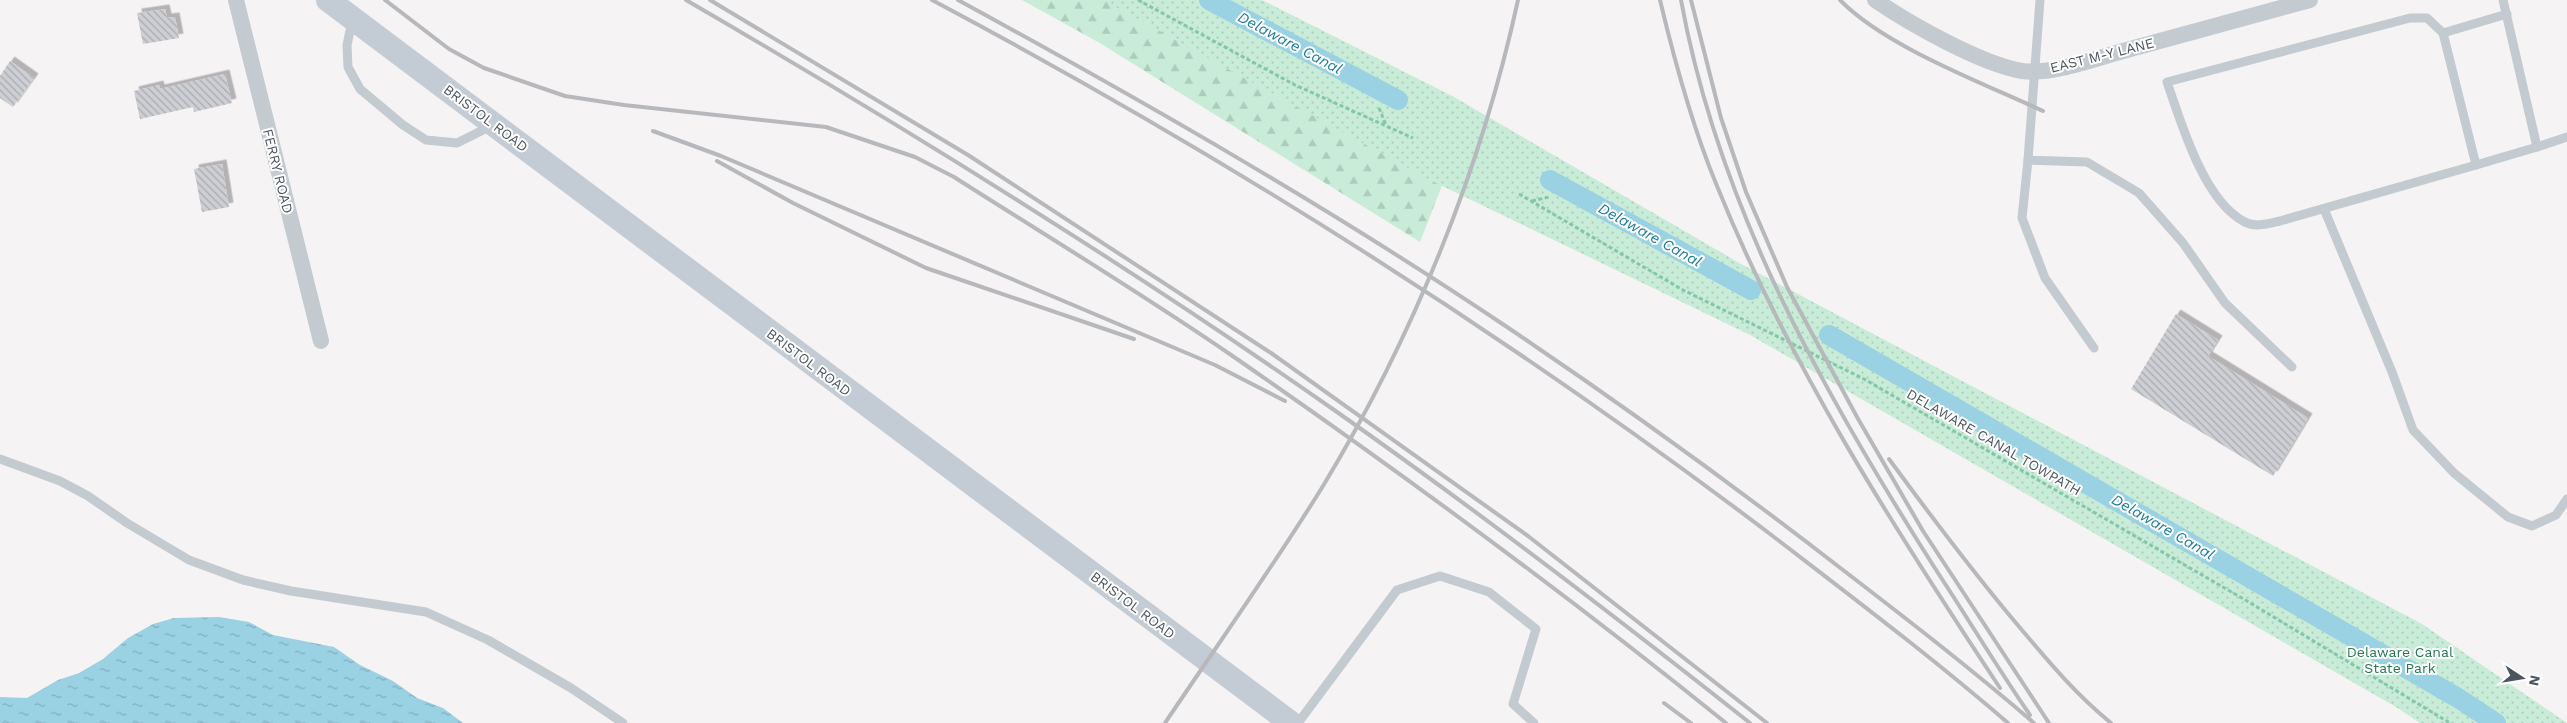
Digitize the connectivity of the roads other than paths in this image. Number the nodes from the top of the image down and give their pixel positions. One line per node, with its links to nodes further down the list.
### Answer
1 (236, 0): 17 (street, FERRY ROAD)
2 (328, 0): 8 (main road, BRISTOL ROAD)
3 (1875, 0): 10 (street, EAST M-Y LANE)
4 (2040, 0): 10 (lane)
5 (2310, 0): 10 (street, EAST M-Y LANE)
6 (2503, 0): 7 (lane)
7 (2507, 14): 9 (lane); 13 (lane)
8 (352, 18): 11 (main road, BRISTOL ROAD); 11 (lane)
9 (2444, 33): 15 (lane); 16 (lane)
10 (2037, 71): 14 (lane)
11 (494, 125): 22 (main road, BRISTOL ROAD)
12 (2567, 137): 13 (lane)
13 (2537, 147): 15 (lane)
14 (2028, 160): 18 (lane); 19 (lane)
15 (2476, 165): 16 (lane)
16 (2324, 209): 21 (lane)
17 (321, 341)
18 (2094, 348)
19 (2292, 367)
20 (0, 459): 23 (lane)
21 (2567, 499)
22 (1288, 722): 24 (lane)
23 (623, 723)
24 (1534, 723)

